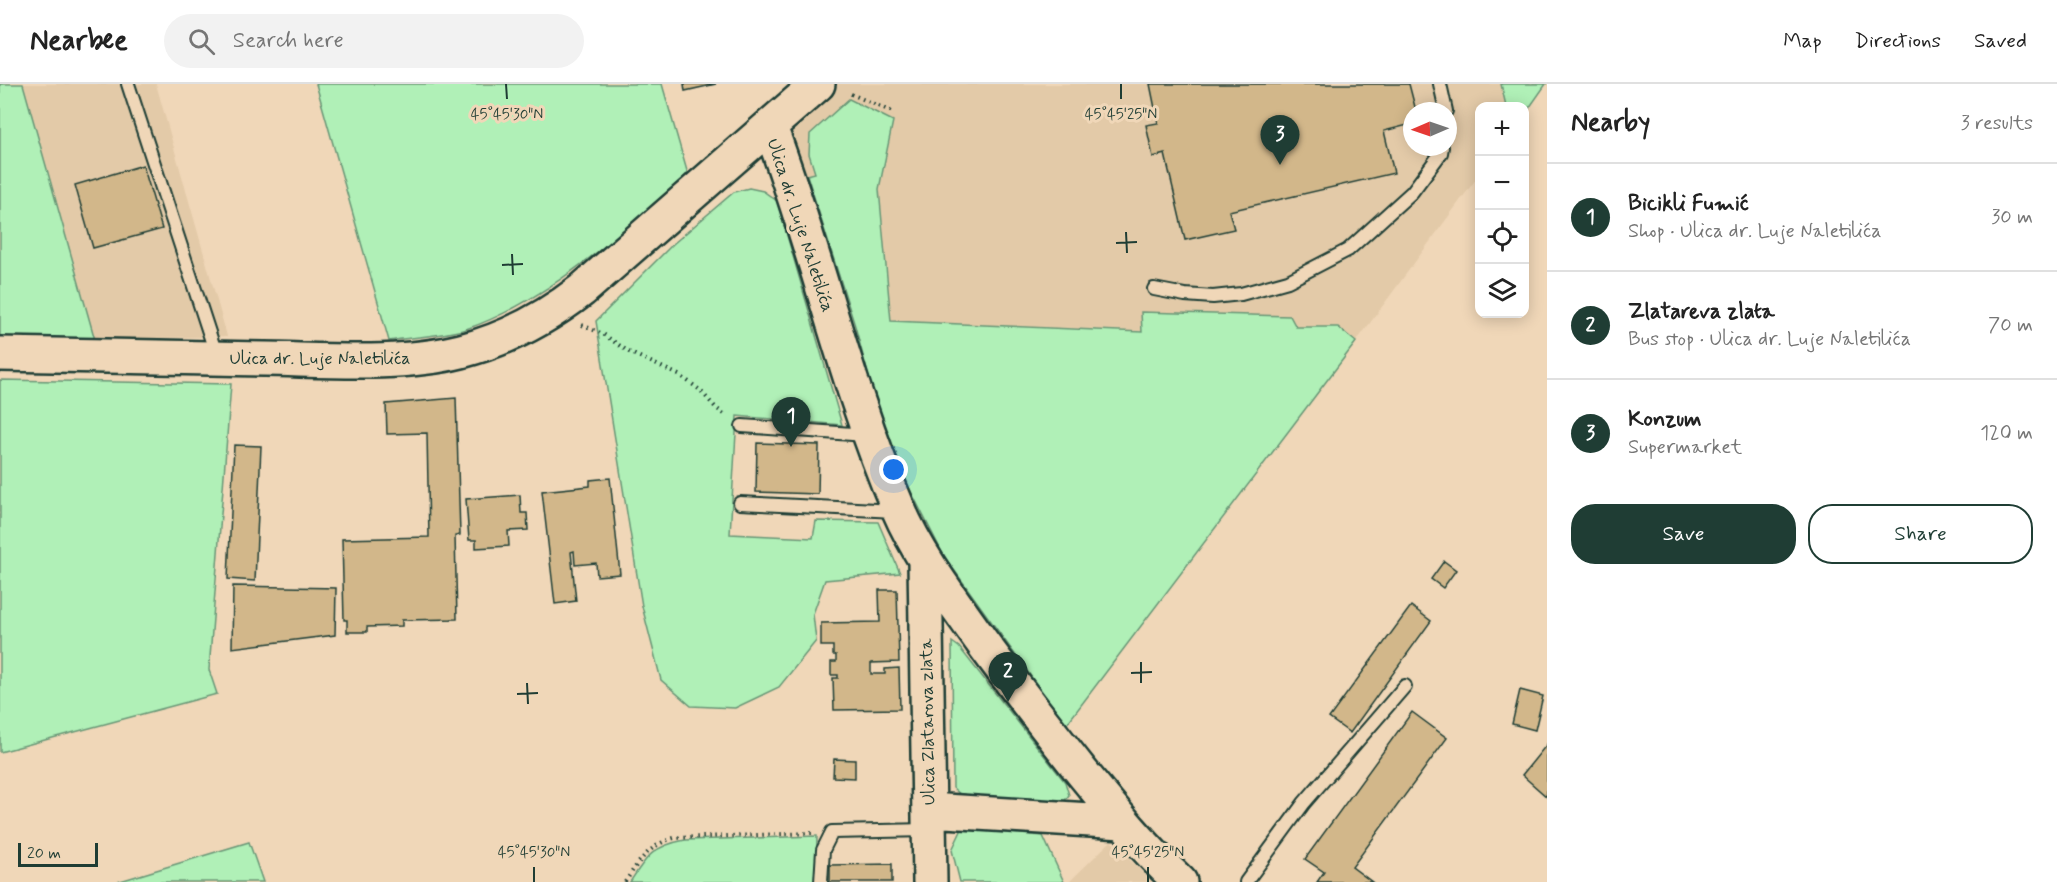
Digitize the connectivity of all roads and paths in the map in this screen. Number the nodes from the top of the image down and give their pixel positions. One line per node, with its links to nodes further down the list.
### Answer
1 (128, 84): 12 (lane)
2 (818, 84): 7 (street)
3 (1440, 84): 5 (lane)
4 (851, 94): 6 (path)
5 (1444, 102)
6 (895, 112)
7 (770, 127): 12 (street, Ulica dr. Luje Naletilića); 14 (street, Ulica dr. Luje Naletilića)
8 (1439, 156): 9 (lane)
9 (1154, 289)
10 (574, 321): 13 (path)
11 (0, 354): 12 (street, Ulica dr. Luje Naletilića)
12 (218, 358)
13 (742, 426): 14 (lane)
14 (869, 435): 16 (street, Ulica dr. Luje Naletilića)
15 (741, 503): 16 (lane)
16 (899, 511): 17 (street, Ulica dr. Luje Naletilića)
17 (925, 561): 19 (street, Ulica Zlatarova zlata); 20 (street, Ulica dr. Luje Naletilića)
18 (1404, 686): 26 (lane)
19 (929, 820): 20 (street); 21 (lane); 24 (street, Ulica Zlatarova zlata)
20 (1123, 822): 25 (street, Ulica dr. Luje Naletilića)
21 (832, 832): 22 (path); 23 (lane)
22 (625, 882)
23 (821, 882)
24 (930, 882)
25 (1180, 882)
26 (1246, 882)

